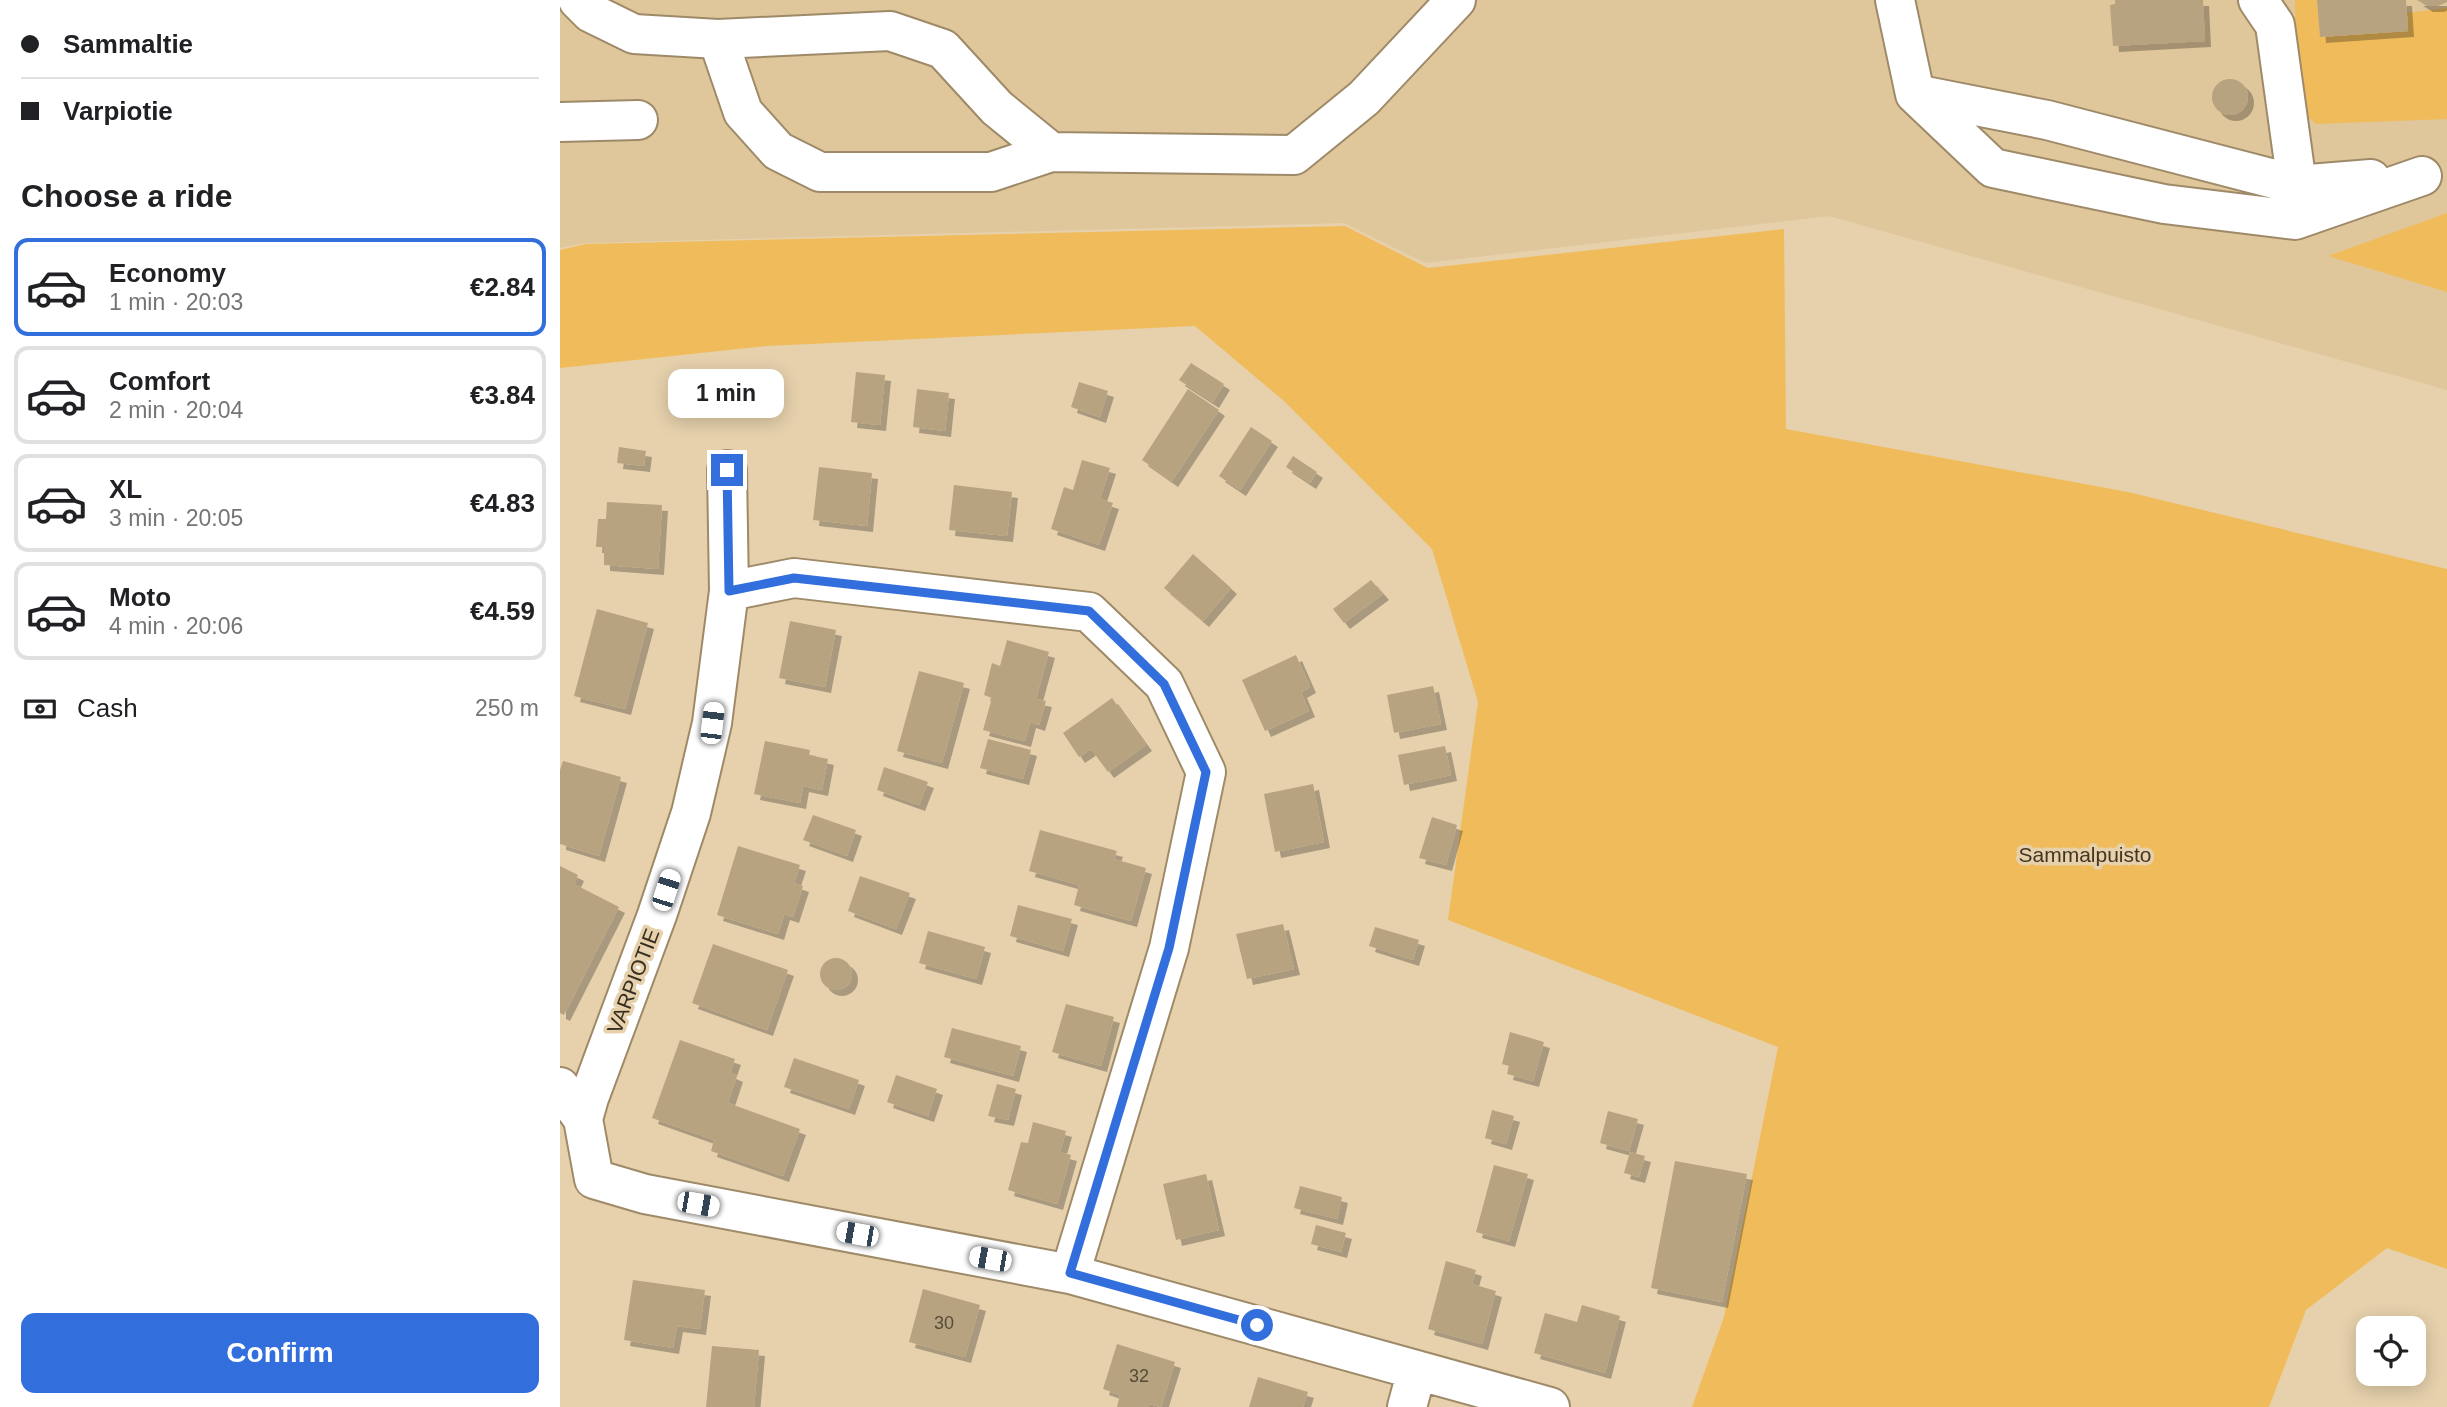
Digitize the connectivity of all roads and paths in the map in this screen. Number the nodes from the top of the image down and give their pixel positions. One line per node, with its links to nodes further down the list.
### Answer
1 (578, 0): 5 (street)
2 (1456, 0): 9 (street)
3 (1895, 0): 6 (street)
4 (2258, 0): 11 (street)
5 (718, 39): 9 (street); 9 (street)
6 (1914, 94): 10 (street); 11 (street)
7 (638, 120): 8 (street)
8 (560, 122)
9 (1051, 152)
10 (2435, 172): 11 (street)
11 (2297, 185)
12 (727, 470): 13 (street, VARPIOTIE)
13 (729, 591): 15 (street, VARPIOTIE); 16 (street)
14 (560, 1087): 15 (street)
15 (583, 1119): 16 (street)
16 (1070, 1273): 17 (street)
17 (1416, 1370): 18 (street); 19 (street)
18 (1407, 1407)
19 (1550, 1407)

